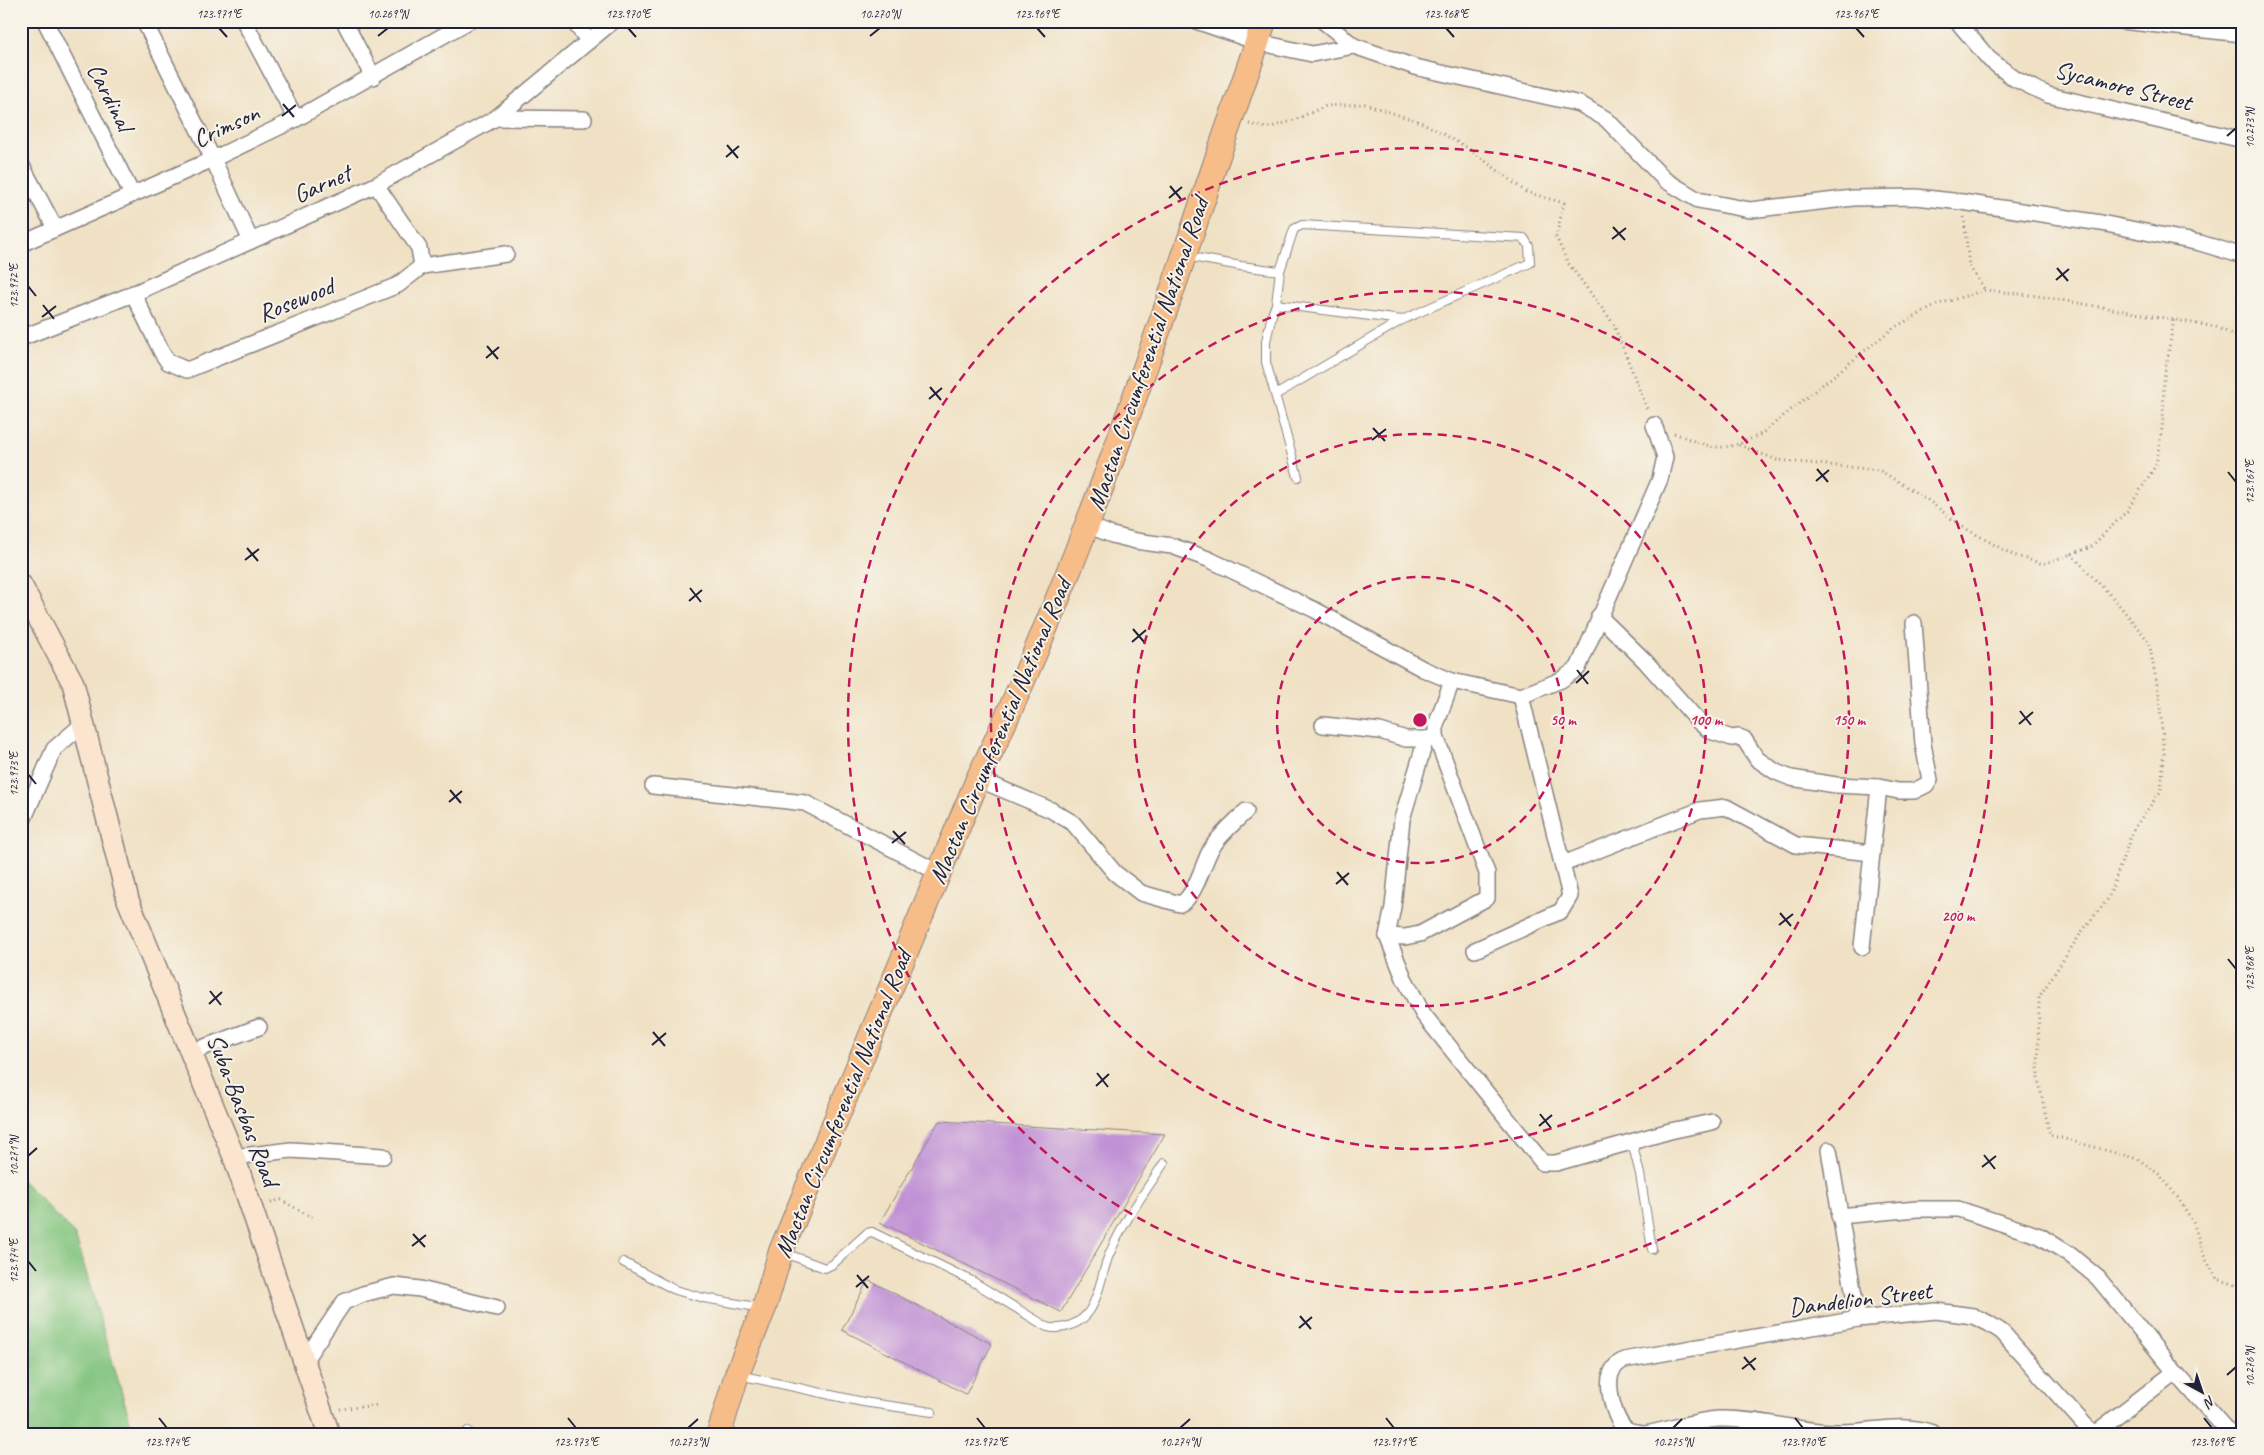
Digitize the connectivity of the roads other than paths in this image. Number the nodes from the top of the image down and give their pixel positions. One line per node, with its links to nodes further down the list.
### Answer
1 (45, 21): 24 (street, Cardinal)
2 (144, 21): 21 (street)
3 (244, 21): 18 (street)
4 (344, 21): 16 (street)
5 (573, 21): 14 (street)
6 (613, 21): 14 (street, Garnet)
7 (1196, 21): 12 (street)
8 (1323, 21): 15 (street)
9 (1957, 21): 20 (street, Sycamore Street)
10 (2121, 21): 13 (street)
11 (464, 23): 16 (street, Crimson)
12 (1260, 32): 15 (street); 29 (main road, Mactan Circumferential National Road)
13 (2243, 34)
14 (589, 41): 17 (street, Garnet)
15 (1354, 46): 30 (street)
16 (373, 77): 18 (street, Crimson)
17 (496, 118): 19 (street); 23 (street, Garnet)
18 (296, 119): 21 (street, Crimson)
19 (584, 119)
20 (2243, 140)
21 (213, 159): 24 (street, Crimson); 26 (street)
22 (21, 164): 25 (street)
23 (376, 186): 26 (street, Garnet); 31 (street)
24 (132, 194): 25 (street, Crimson)
25 (55, 228): 27 (street, Crimson)
26 (251, 242): 33 (street, Garnet)
27 (21, 244)
28 (506, 254): 31 (street)
29 (1184, 255): 32 (lane); 40 (main road, Mactan Circumferential National Road)
30 (2243, 256)
31 (422, 266): 33 (street, Rosewood)
32 (1280, 271): 34 (lane); 35 (lane)
33 (134, 293): 36 (street, Garnet)
34 (1276, 304): 35 (lane); 37 (lane)
35 (1402, 320): 37 (lane)
36 (21, 338)
37 (1277, 394): 39 (lane)
38 (1654, 425): 42 (street)
39 (1298, 477)
40 (1088, 525): 44 (street); 49 (main road, Mactan Circumferential National Road)
41 (21, 585): 46 (street, Suba-Basbas Road)
42 (1599, 616): 45 (street); 51 (street)
43 (1914, 623): 51 (street)
44 (1452, 681): 45 (street); 48 (street)
45 (1521, 696): 55 (street)
46 (83, 724): 53 (street); 61 (street, Suba-Basbas Road)
47 (1323, 725): 48 (street)
48 (1431, 738): 57 (street); 57 (street)
49 (978, 779): 52 (street); 56 (main road, Mactan Circumferential National Road)
50 (652, 786): 56 (street)
51 (1879, 786): 54 (street)
52 (1246, 811)
53 (21, 825)
54 (1872, 853): 55 (street); 58 (street)
55 (1563, 864): 59 (street)
56 (939, 873): 70 (main road, Mactan Circumferential National Road)
57 (1387, 936): 63 (street)
58 (1862, 947)
59 (1475, 950)
60 (259, 1028): 61 (street)
61 (191, 1052): 66 (street, Suba-Basbas Road)
62 (1712, 1122): 63 (street)
63 (1632, 1142): 69 (lane)
64 (1829, 1150): 68 (street)
65 (382, 1156): 66 (street)
66 (234, 1157): 75 (street, Suba-Basbas Road)
67 (1164, 1163): 70 (lane)
68 (1840, 1216): 74 (street); 76 (street)
69 (1652, 1249)
70 (781, 1251): 73 (main road, Mactan Circumferential National Road)
71 (623, 1262): 73 (lane)
72 (497, 1308): 75 (street)
73 (764, 1308): 77 (main road, Mactan Circumferential National Road)
74 (1858, 1319): 82 (street, Dandelion Street); 83 (street, Dandelion Street)
75 (304, 1361): 80 (street, Suba-Basbas Road)
76 (2175, 1372): 83 (street); 84 (street)
77 (737, 1374): 78 (lane); 81 (main road, Mactan Circumferential National Road)
78 (932, 1412)
79 (1934, 1433): 82 (street)
80 (329, 1434)
81 (719, 1434)
82 (1644, 1434)
83 (2094, 1434)
84 (2230, 1434)

